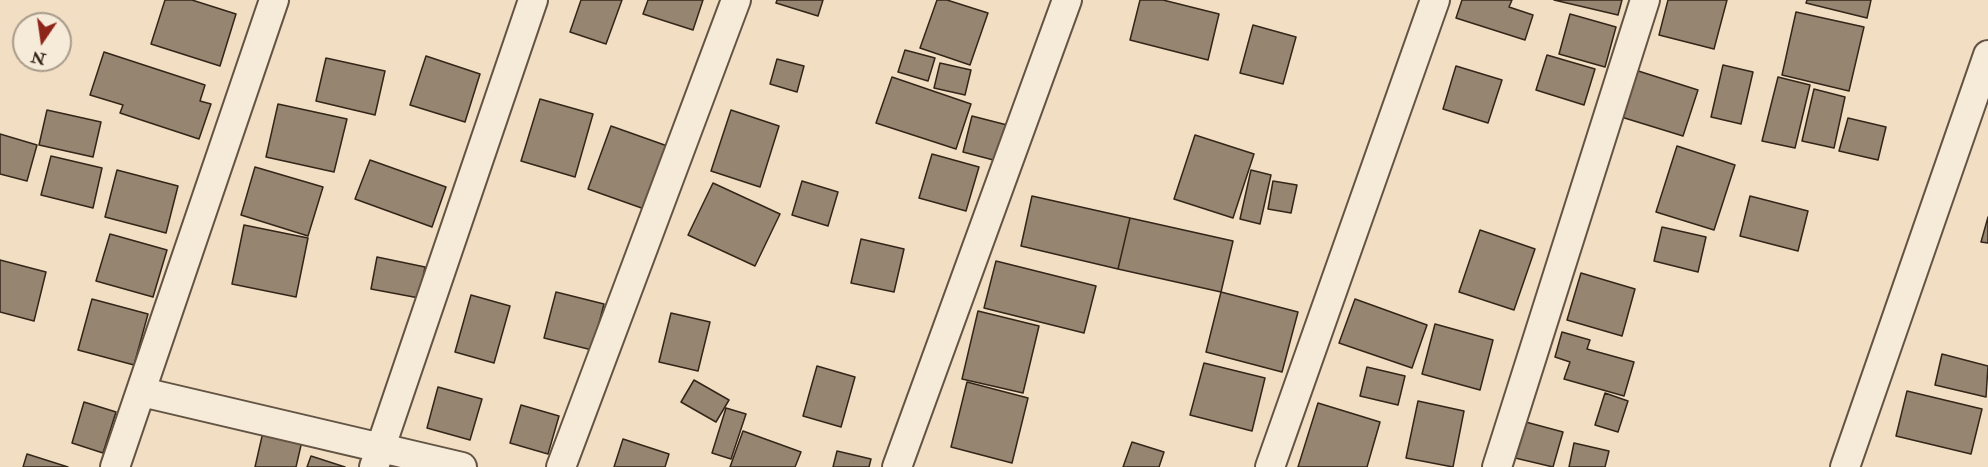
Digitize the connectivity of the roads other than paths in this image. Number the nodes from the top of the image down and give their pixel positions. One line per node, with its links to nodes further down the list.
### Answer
1 (274, 0): 8 (street)
2 (533, 0): 9 (street)
3 (736, 0): 12 (street)
4 (1067, 0): 13 (street)
5 (1435, 0): 14 (street)
6 (1645, 0): 15 (street)
7 (1988, 55): 16 (street)
8 (142, 392): 9 (street); 10 (street)
9 (377, 457): 11 (street)
10 (115, 467)
11 (462, 467)
12 (561, 467)
13 (897, 467)
14 (1270, 467)
15 (1497, 467)
16 (1845, 467)

